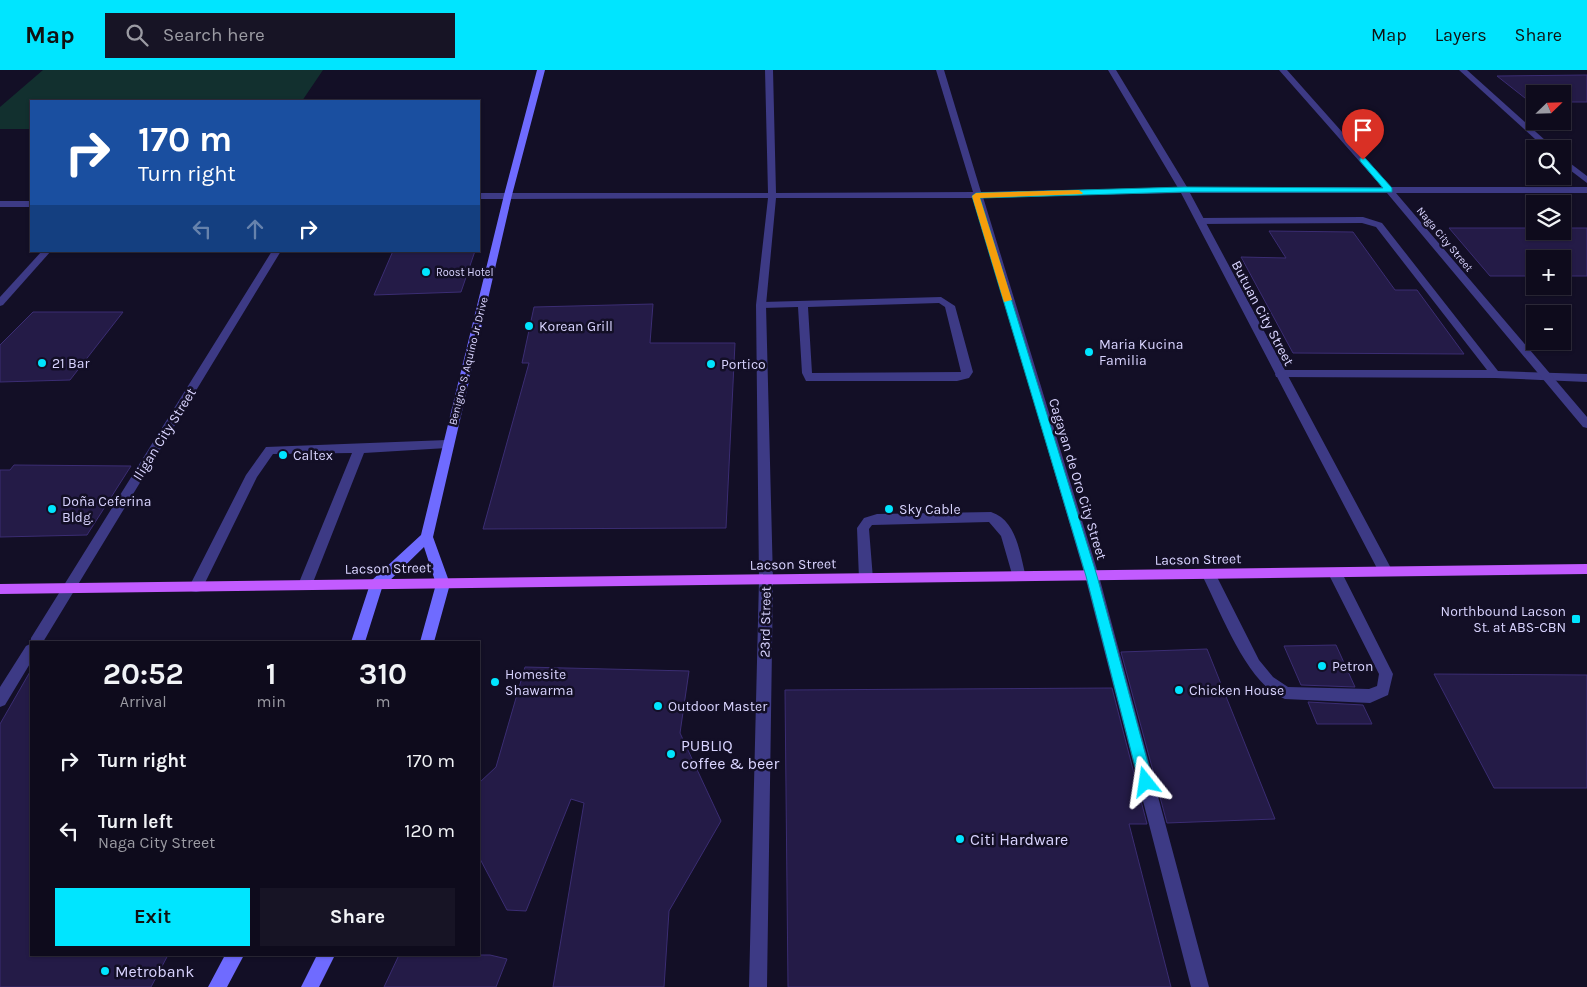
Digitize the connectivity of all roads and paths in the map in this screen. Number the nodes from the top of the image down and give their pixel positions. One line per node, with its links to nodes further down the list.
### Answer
1 (542, 70): 14 (main road, Benigno S. Aquino Jr. Drive)
2 (769, 70): 16 (street, 23rd Street)
3 (940, 70): 15 (street, Cagayan de Oro City Street)
4 (1112, 70): 10 (street, Butuan City Street)
5 (1283, 70): 11 (street, Naga City Street)
6 (1463, 70): 7 (street)
7 (1541, 140)
8 (1571, 167): 9 (street)
9 (1587, 180)
10 (1184, 190): 11 (street); 15 (street); 19 (street, Butuan City Street)
11 (1389, 190): 12 (street); 27 (street, Naga City Street)
12 (1587, 190)
13 (480, 196): 14 (street)
14 (508, 196): 16 (street); 30 (main road, Benigno S. Aquino Jr. Drive)
15 (976, 196): 16 (street); 37 (street, Cagayan de Oro City Street)
16 (772, 197): 24 (street, 23rd Street)
17 (0, 204): 18 (street)
18 (30, 204)
19 (1200, 221): 25 (street, Butuan City Street); 26 (street)
20 (46, 252): 22 (street)
21 (276, 252): 45 (street, Iligan City Street)
22 (0, 303)
23 (802, 303): 23 (street); 24 (street)
24 (761, 305): 40 (street, 23rd Street)
25 (1280, 374): 26 (street); 34 (street, Butuan City Street)
26 (1495, 374): 27 (street)
27 (1547, 377): 28 (street); 29 (street, Naga City Street)
28 (1587, 378)
29 (1587, 424)
30 (447, 444): 31 (street); 32 (main road, Benigno S. Aquino Jr. Drive)
31 (360, 449): 43 (street); 44 (street)
32 (427, 537): 41 (main road); 42 (main road, Benigno S. Aquino Jr. Drive)
33 (1587, 569): 34 (main road, Lacson Street)
34 (1386, 572): 35 (main road, Lacson Street)
35 (1335, 573): 36 (main road, Lacson Street); 36 (street)
36 (1209, 575): 37 (main road, Lacson Street)
37 (1092, 576): 38 (main road, Lacson Street); 57 (street, Cagayan de Oro City Street)
38 (1019, 577): 39 (main road, Lacson Street); 39 (street)
39 (866, 579): 40 (main road, Lacson Street)
40 (766, 580): 42 (main road, Lacson Street); 56 (street, 23rd Street)
41 (376, 584): 42 (main road, Lacson Street); 43 (main road, Lacson Street); 48 (main road)
42 (442, 584): 49 (main road)
43 (305, 585): 44 (main road, Lacson Street)
44 (196, 587): 45 (main road, Lacson Street)
45 (70, 588): 46 (main road, Lacson Street); 47 (street, Iligan City Street)
46 (0, 589)
47 (37, 641)
48 (358, 641)
49 (427, 641)
50 (30, 652): 51 (street)
51 (0, 700)
52 (234, 956): 54 (main road)
53 (326, 956): 55 (main road)
54 (217, 987)
55 (310, 987)
56 (758, 987)
57 (1200, 987)

